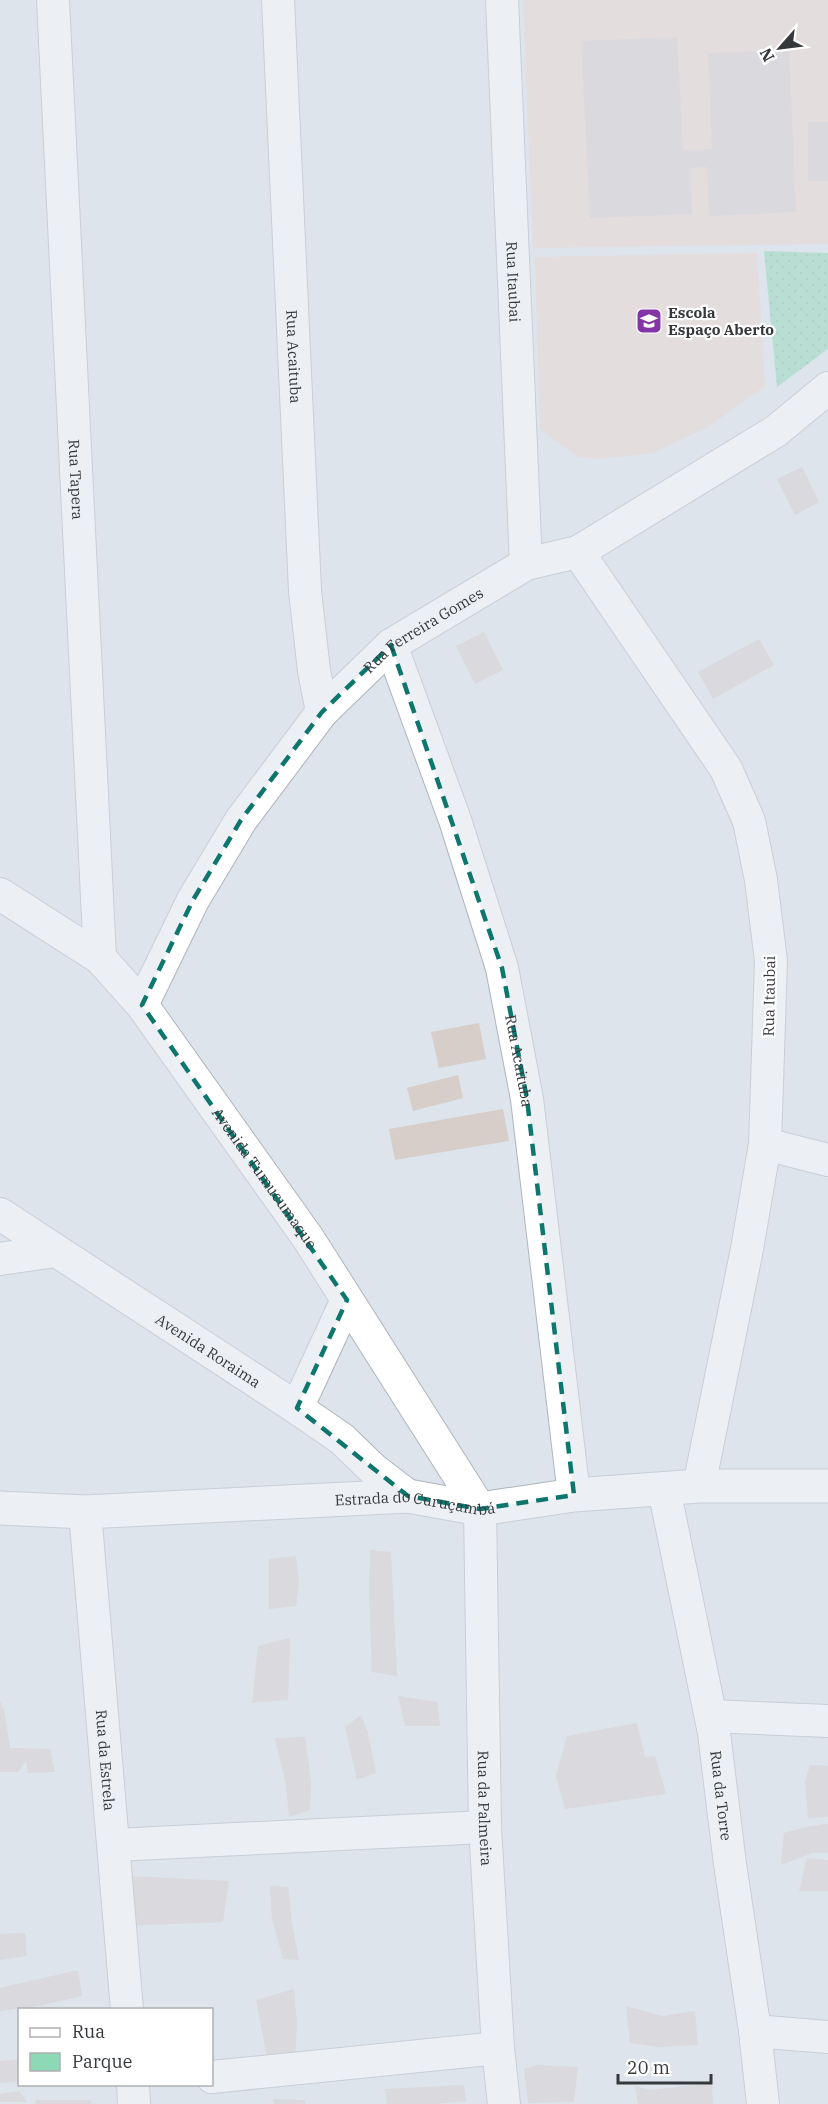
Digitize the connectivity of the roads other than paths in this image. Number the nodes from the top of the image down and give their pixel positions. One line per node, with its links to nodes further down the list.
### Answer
1 (53, 0): 10 (street, Rua Tapera)
2 (278, 0): 8 (street, Rua Acaituba)
3 (502, 0): 6 (street, Rua Itaubai)
4 (828, 388): 5 (street, Rua Ferreira Gomes)
5 (578, 552): 6 (street, Rua Ferreira Gomes); 12 (street, Rua Itaubai)
6 (526, 564): 7 (street, Rua Ferreira Gomes)
7 (392, 645): 8 (street, Rua Ferreira Gomes); 23 (street, Rua Acaituba)
8 (322, 712): 11 (street, Rua Ferreira Gomes)
9 (0, 894): 10 (street, Avenida Tumucumaque)
10 (100, 958): 11 (street, Avenida Tumucumaque)
11 (142, 1005): 17 (street, Avenida Tumucumaque)
12 (765, 1144): 13 (street); 19 (street, Rua Itaubai)
13 (828, 1160)
14 (0, 1214): 15 (street, Avenida Roraima)
15 (55, 1251): 16 (street); 18 (street, Avenida Roraima)
16 (0, 1259)
17 (347, 1300): 18 (street); 25 (street, Avenida Tumucumaque)
18 (297, 1408): 22 (street, Avenida Roraima)
19 (699, 1485): 20 (street, Estrada do Curuçambá); 21 (street, Estrada do Curuçambá)
20 (828, 1486)
21 (664, 1489): 23 (street, Estrada do Curuçambá); 27 (street, Rua da Torre)
22 (408, 1496): 25 (street, Estrada do Curuçambá); 26 (street, Estrada do Curuçambá)
23 (574, 1496): 25 (street, Estrada do Curuçambá)
24 (0, 1508): 26 (street, Estrada do Curuçambá)
25 (480, 1509): 29 (street, Rua da Palmeira)
26 (85, 1512): 30 (street, Rua da Estrela)
27 (711, 1716): 28 (street); 32 (street, Rua da Torre)
28 (828, 1721)
29 (485, 1827): 30 (street); 34 (street, Rua da Palmeira)
30 (114, 1845): 31 (street, Rua da Estrela)
31 (127, 2008)
32 (755, 2031): 33 (street); 39 (street, Rua da Torre)
33 (828, 2037)
34 (498, 2048): 35 (street); 38 (street, Rua da Palmeira)
35 (213, 2077)
36 (134, 2086): 37 (street)
37 (134, 2104)
38 (504, 2104)
39 (763, 2104)

